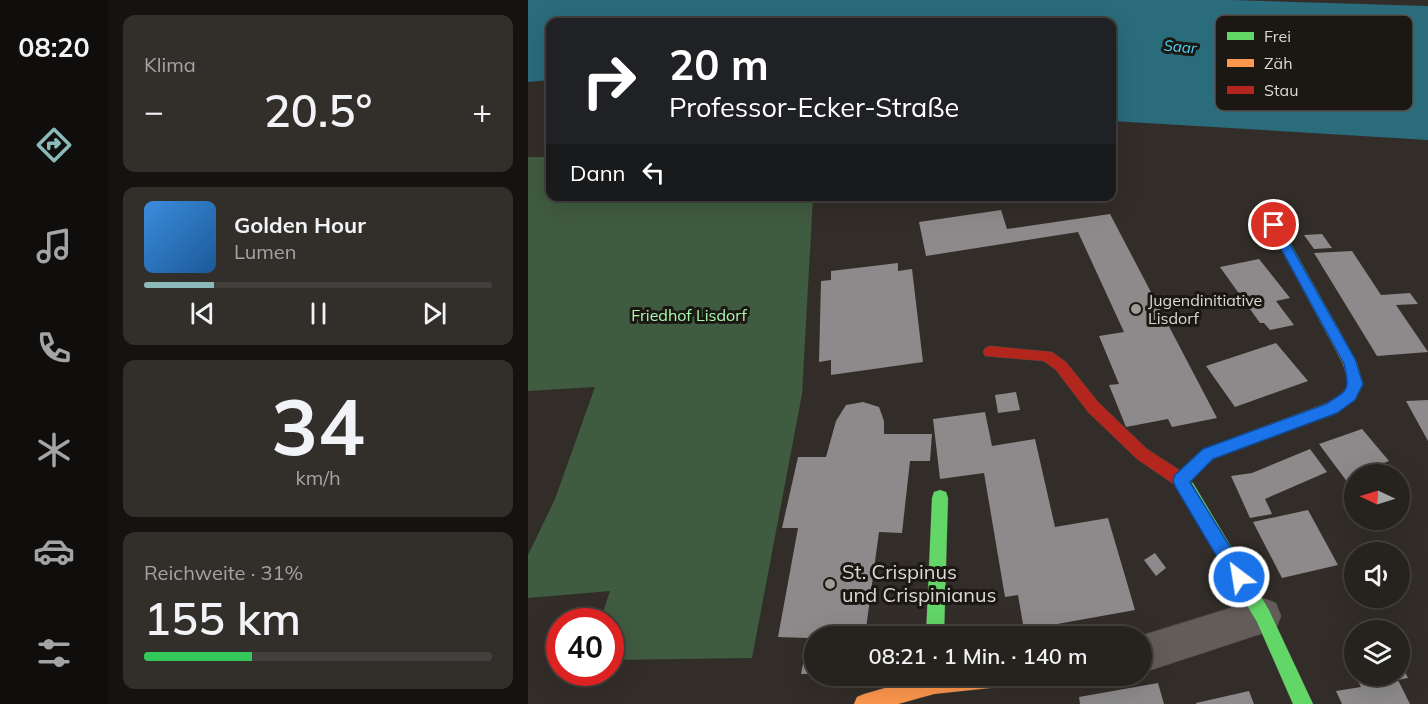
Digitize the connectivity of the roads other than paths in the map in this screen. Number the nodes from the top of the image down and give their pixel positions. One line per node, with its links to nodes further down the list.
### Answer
1 (1274, 225): 3 (street)
2 (990, 352): 3 (street)
3 (1180, 480): 5 (street)
4 (940, 498): 6 (street)
5 (1263, 616): 7 (street); 10 (street)
6 (935, 626)
7 (1152, 651)
8 (914, 686): 9 (street)
9 (864, 704)
10 (1303, 704)

